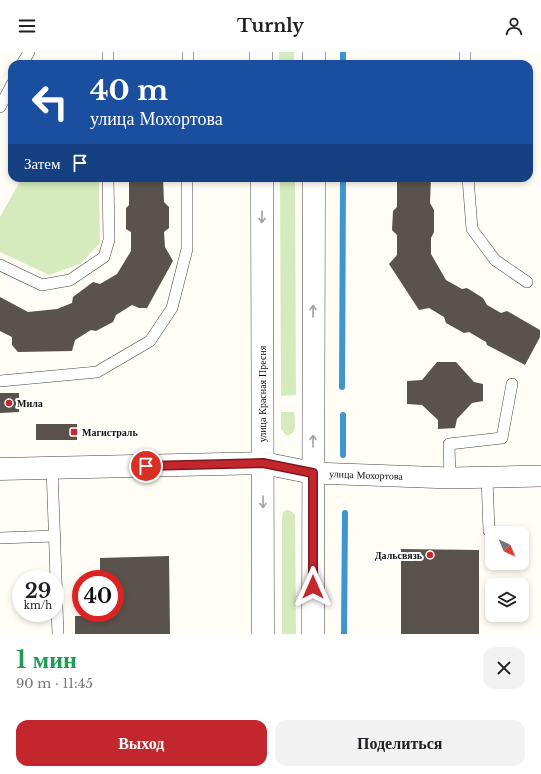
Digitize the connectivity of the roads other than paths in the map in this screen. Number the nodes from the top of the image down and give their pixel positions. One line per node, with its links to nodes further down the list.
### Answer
1 (8, 92): 2 (lane)
2 (0, 107)
3 (108, 182): 8 (lane)
4 (187, 182): 10 (lane)
5 (262, 182): 12 (street, улица Красная Пресня, one-way to 12)
6 (314, 182): 15 (street, one-way to 6)
7 (468, 182): 9 (lane)
8 (0, 265)
9 (527, 282)
10 (0, 381)
11 (512, 384): 17 (lane)
12 (263, 463): 13 (street, улица Мохортова); 15 (street, улица Мохортова); 23 (street, улица Красная Пресня, one-way to 23)
13 (52, 468): 14 (street, улица Мохортова); 20 (lane)
14 (0, 469)
15 (313, 473): 17 (street, улица Мохортова); 24 (street)
16 (541, 476): 18 (street, улица Мохортова)
17 (450, 478): 18 (street, улица Мохортова)
18 (487, 478): 19 (lane)
19 (489, 526)
20 (55, 536): 21 (lane); 22 (lane)
21 (0, 538)
22 (58, 634)
23 (264, 634)
24 (313, 634)

